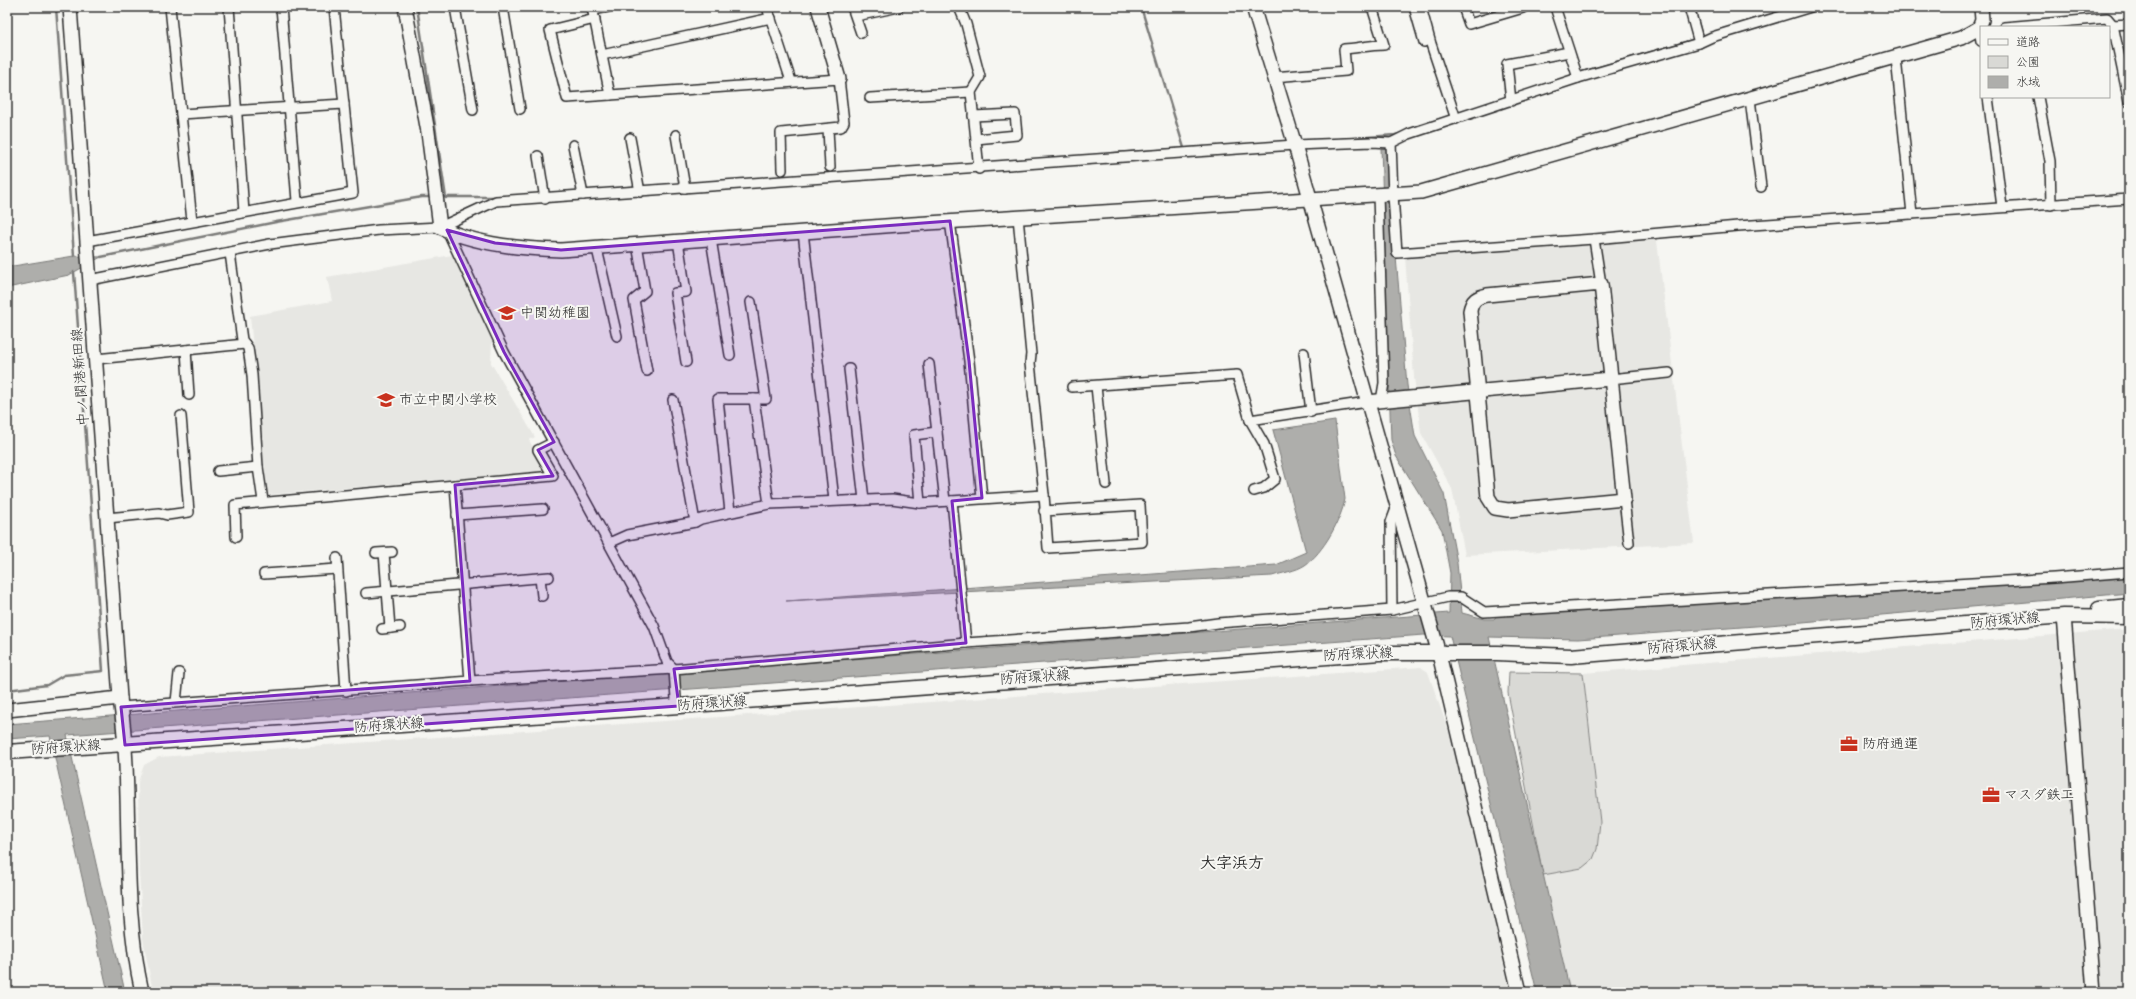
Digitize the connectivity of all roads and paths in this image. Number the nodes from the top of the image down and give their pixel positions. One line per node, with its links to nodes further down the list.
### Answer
1 (70, 7): 92 (street, 中ノ関港新田線)
2 (170, 7): 57 (street)
3 (229, 7): 55 (street)
4 (281, 7): 53 (street)
5 (334, 7): 52 (street)
6 (405, 7): 87 (street)
7 (455, 7): 56 (street)
8 (502, 7): 54 (street)
9 (608, 7): 25 (street)
10 (767, 7): 27 (street)
11 (818, 7): 42 (street)
12 (852, 7): 26 (street)
13 (898, 7): 26 (street)
14 (959, 7): 44 (street)
15 (1253, 7): 40 (street)
16 (1372, 7): 40 (street)
17 (1414, 7): 35 (street)
18 (1421, 7): 59 (street)
19 (1463, 7): 24 (street)
20 (1555, 7): 37 (street)
21 (1689, 7): 36 (street)
22 (1811, 7): 36 (street)
23 (1981, 7): 31 (street)
24 (1524, 8)
25 (593, 12): 38 (street); 45 (street)
26 (856, 16): 34 (street)
27 (771, 18): 38 (street); 43 (street)
28 (2066, 24): 30 (street); 32 (street)
29 (2129, 24): 30 (street)
30 (2113, 25): 49 (street)
31 (1980, 26)
32 (2037, 26)
33 (1980, 28): 39 (street)
34 (861, 33)
35 (1424, 42)
36 (1699, 43): 41 (street)
37 (1569, 52): 41 (street); 51 (street)
38 (602, 56): 45 (street)
39 (1896, 58): 50 (street); 83 (street)
40 (1273, 77): 66 (street)
41 (1578, 78): 51 (street)
42 (839, 79): 43 (street); 60 (street)
43 (791, 81): 45 (street)
44 (971, 92): 46 (street); 58 (street)
45 (610, 95)
46 (870, 98)
47 (1988, 98): 81 (street)
48 (2038, 98): 80 (street)
49 (2129, 98)
50 (1750, 99): 71 (street); 75 (street)
51 (1511, 101): 59 (street)
52 (344, 104): 53 (street); 79 (street)
53 (289, 107): 55 (street); 79 (street)
54 (520, 109)
55 (236, 110): 57 (street); 82 (street)
56 (473, 110)
57 (181, 114): 85 (street)
58 (974, 116): 63 (street); 63 (street)
59 (1456, 119): 64 (street)
60 (828, 129): 68 (street); 70 (street)
61 (676, 135): 72 (street)
62 (630, 138): 73 (street)
63 (976, 139): 69 (street)
64 (1392, 143): 66 (street); 75 (street)
65 (573, 145): 74 (street)
66 (1295, 145): 69 (street); 77 (street)
67 (538, 156): 76 (street)
68 (830, 167)
69 (979, 169): 72 (street)
70 (782, 170)
71 (1761, 187)
72 (685, 188): 73 (street)
73 (640, 192): 74 (street)
74 (583, 195): 76 (street)
75 (1383, 195): 77 (street); 90 (street); 117 (street)
76 (545, 198): 87 (street)
77 (1310, 199): 84 (street); 118 (street)
78 (2129, 199): 80 (street)
79 (298, 201): 82 (street)
80 (2051, 205): 81 (street)
81 (2002, 207): 83 (street)
82 (244, 212): 85 (street)
83 (1912, 214): 90 (street)
84 (1018, 217): 86 (street); 129 (street)
85 (192, 221): 92 (street)
86 (950, 221): 88 (street); 130 (street)
87 (444, 229): 94 (street); 95 (street); 123 (street)
88 (803, 232): 89 (street); 132 (street)
89 (711, 239): 91 (street); 103 (street)
90 (1594, 239): 97 (street)
91 (678, 240): 93 (street); 105 (street)
92 (88, 243): 96 (street, 中ノ関港新田線)
93 (637, 244): 94 (street); 108 (street)
94 (597, 249): 99 (street)
95 (230, 253): 96 (street); 100 (street)
96 (90, 274): 104 (street, 中ノ関港新田線)
97 (1601, 284): 110 (street); 113 (street)
98 (751, 302): 115 (street)
99 (616, 336)
100 (245, 344): 101 (street); 124 (street)
101 (186, 350): 104 (street); 114 (street)
102 (1304, 353): 119 (street)
103 (730, 354)
104 (96, 359): 143 (street, 中ノ関港新田線)
105 (686, 362)
106 (929, 364): 122 (street)
107 (849, 369): 133 (street)
108 (647, 371)
109 (1669, 373): 110 (street)
110 (1610, 379): 113 (street); 131 (street)
111 (1096, 386): 112 (street); 121 (street); 126 (street)
112 (1072, 387)
113 (1478, 392): 117 (street); 131 (street)
114 (189, 395)
115 (754, 399): 137 (street); 140 (street)
116 (673, 400): 144 (street)
117 (1383, 401): 118 (street)
118 (1367, 402): 119 (street); 138 (street)
119 (1311, 412): 121 (street)
120 (181, 416): 143 (street)
121 (1250, 420): 128 (street)
122 (937, 432): 134 (street); 136 (street)
123 (554, 442): 127 (street); 146 (street)
124 (258, 467): 125 (street); 135 (street)
125 (218, 471)
126 (1106, 484)
127 (455, 485): 135 (street); 142 (street)
128 (1254, 491)
129 (1044, 495): 130 (street); 141 (street)
130 (982, 498): 134 (street)
131 (1624, 499): 147 (street)
132 (834, 500): 133 (street); 137 (street)
133 (864, 500): 136 (street)
134 (948, 501): 136 (street); 163 (street)
135 (262, 502): 145 (street)
136 (920, 503)
137 (769, 504): 140 (street)
138 (1397, 506): 157 (street); 159 (street)
139 (544, 508): 142 (street)
140 (730, 512): 144 (street)
141 (1044, 512): 141 (street)
142 (457, 515): 153 (street)
143 (107, 518): 171 (street, 中ノ関港新田線)
144 (695, 522): 146 (street)
145 (236, 537)
146 (609, 543): 165 (street)
147 (1629, 543)
148 (384, 553): 154 (street)
149 (337, 558): 150 (street)
150 (337, 569): 152 (street); 168 (street)
151 (2129, 572): 157 (street)
152 (264, 574)
153 (461, 584): 154 (street); 156 (street); 167 (street)
154 (386, 590): 155 (street); 162 (street)
155 (366, 592)
156 (542, 596)
157 (1425, 604): 159 (street); 164 (street)
158 (2129, 606): 160 (main road, 防府環状線)
159 (1392, 610): 163 (street)
160 (2064, 616): 161 (main road, 防府環状線); 164 (main road, 防府環状線); 177 (street)
161 (2129, 617)
162 (400, 627)
163 (966, 643): 165 (street)
164 (1445, 653): 170 (main road, 防府環状線); 176 (street)
165 (674, 669): 167 (street); 170 (street)
166 (179, 672): 169 (street)
167 (470, 681): 168 (street)
168 (346, 691): 169 (street)
169 (176, 702): 171 (street)
170 (678, 702): 173 (main road, 防府環状線)
171 (121, 706): 172 (street); 173 (street, 中ノ関港新田線)
172 (7, 710)
173 (125, 738): 174 (main road, 防府環状線); 175 (street, 中ノ関港新田線)
174 (7, 752)
175 (142, 992)
176 (1519, 992)
177 (2094, 992)

